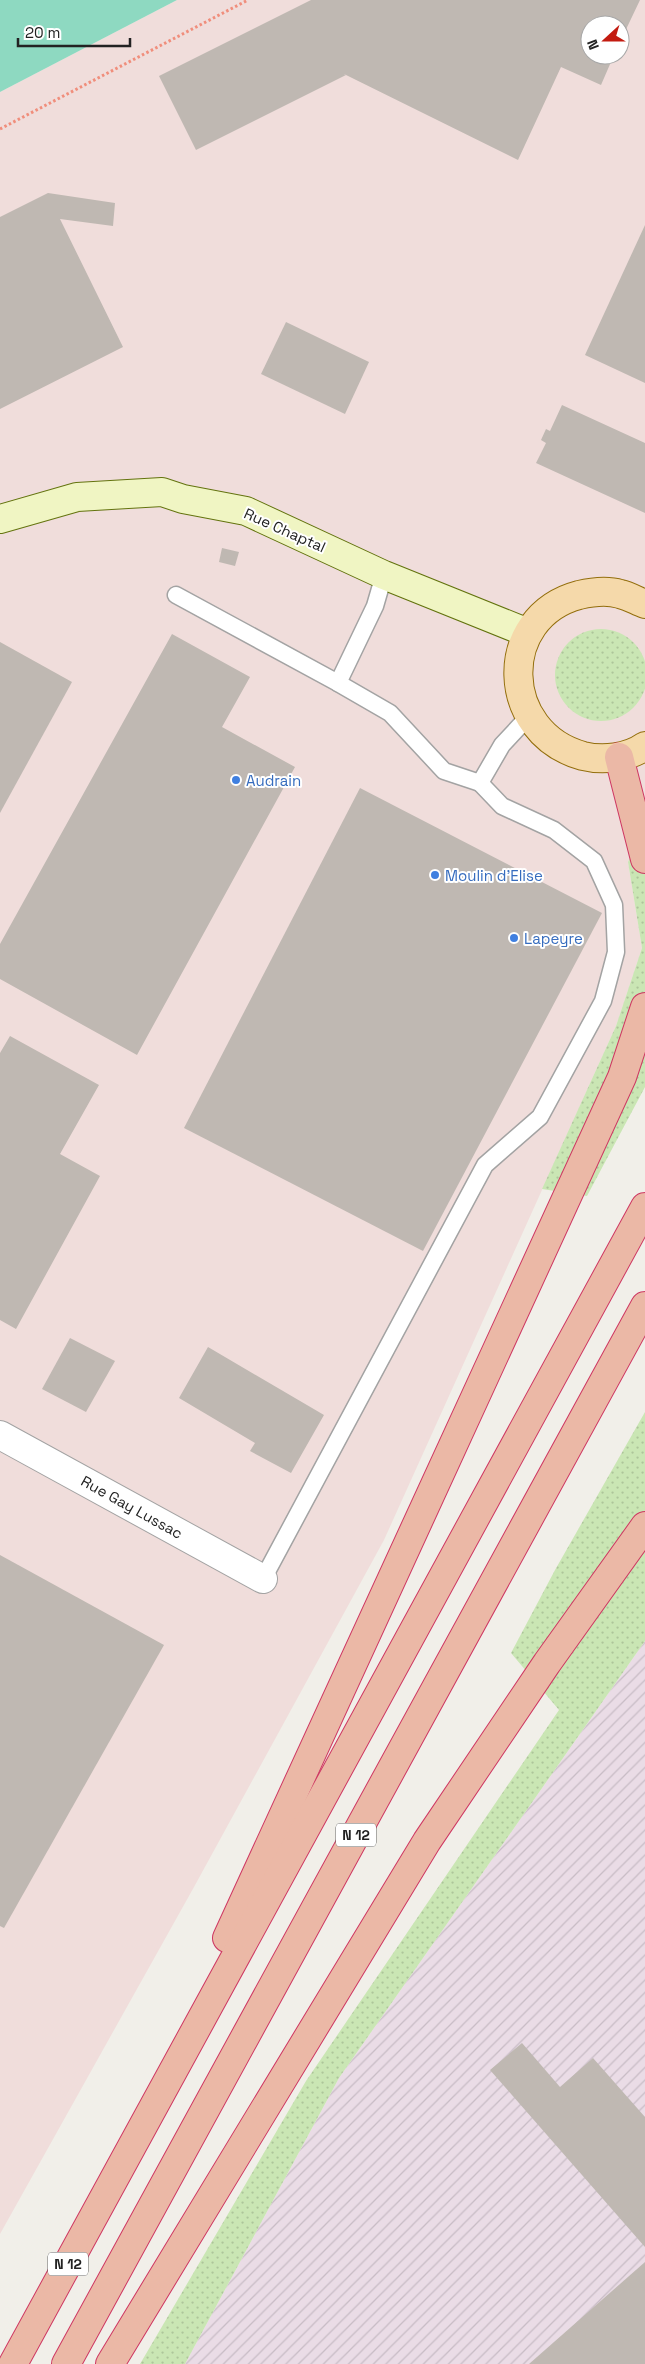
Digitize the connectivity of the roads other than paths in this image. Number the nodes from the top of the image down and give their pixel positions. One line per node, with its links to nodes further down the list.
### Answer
1 (0, 519): 2 (main road, Rue Chaptal)
2 (384, 575): 5 (main road, Rue Chaptal); 6 (lane)
3 (176, 595): 6 (lane)
4 (645, 604): 5 (main road)
5 (528, 633): 7 (main road)
6 (338, 682): 10 (lane)
7 (528, 717): 9 (main road); 10 (lane)
8 (645, 746): 9 (main road)
9 (619, 757): 11 (highway)
10 (480, 783): 17 (lane)
11 (645, 859)
12 (645, 1007): 18 (highway)
13 (645, 1207): 18 (highway, N 12)
14 (645, 1306): 20 (highway, N 12)
15 (0, 1436): 17 (street, Rue Gay Lussac)
16 (645, 1526): 21 (highway)
17 (264, 1579)
18 (123, 2163): 19 (highway, N 12)
19 (13, 2364)
20 (66, 2364)
21 (110, 2364)

